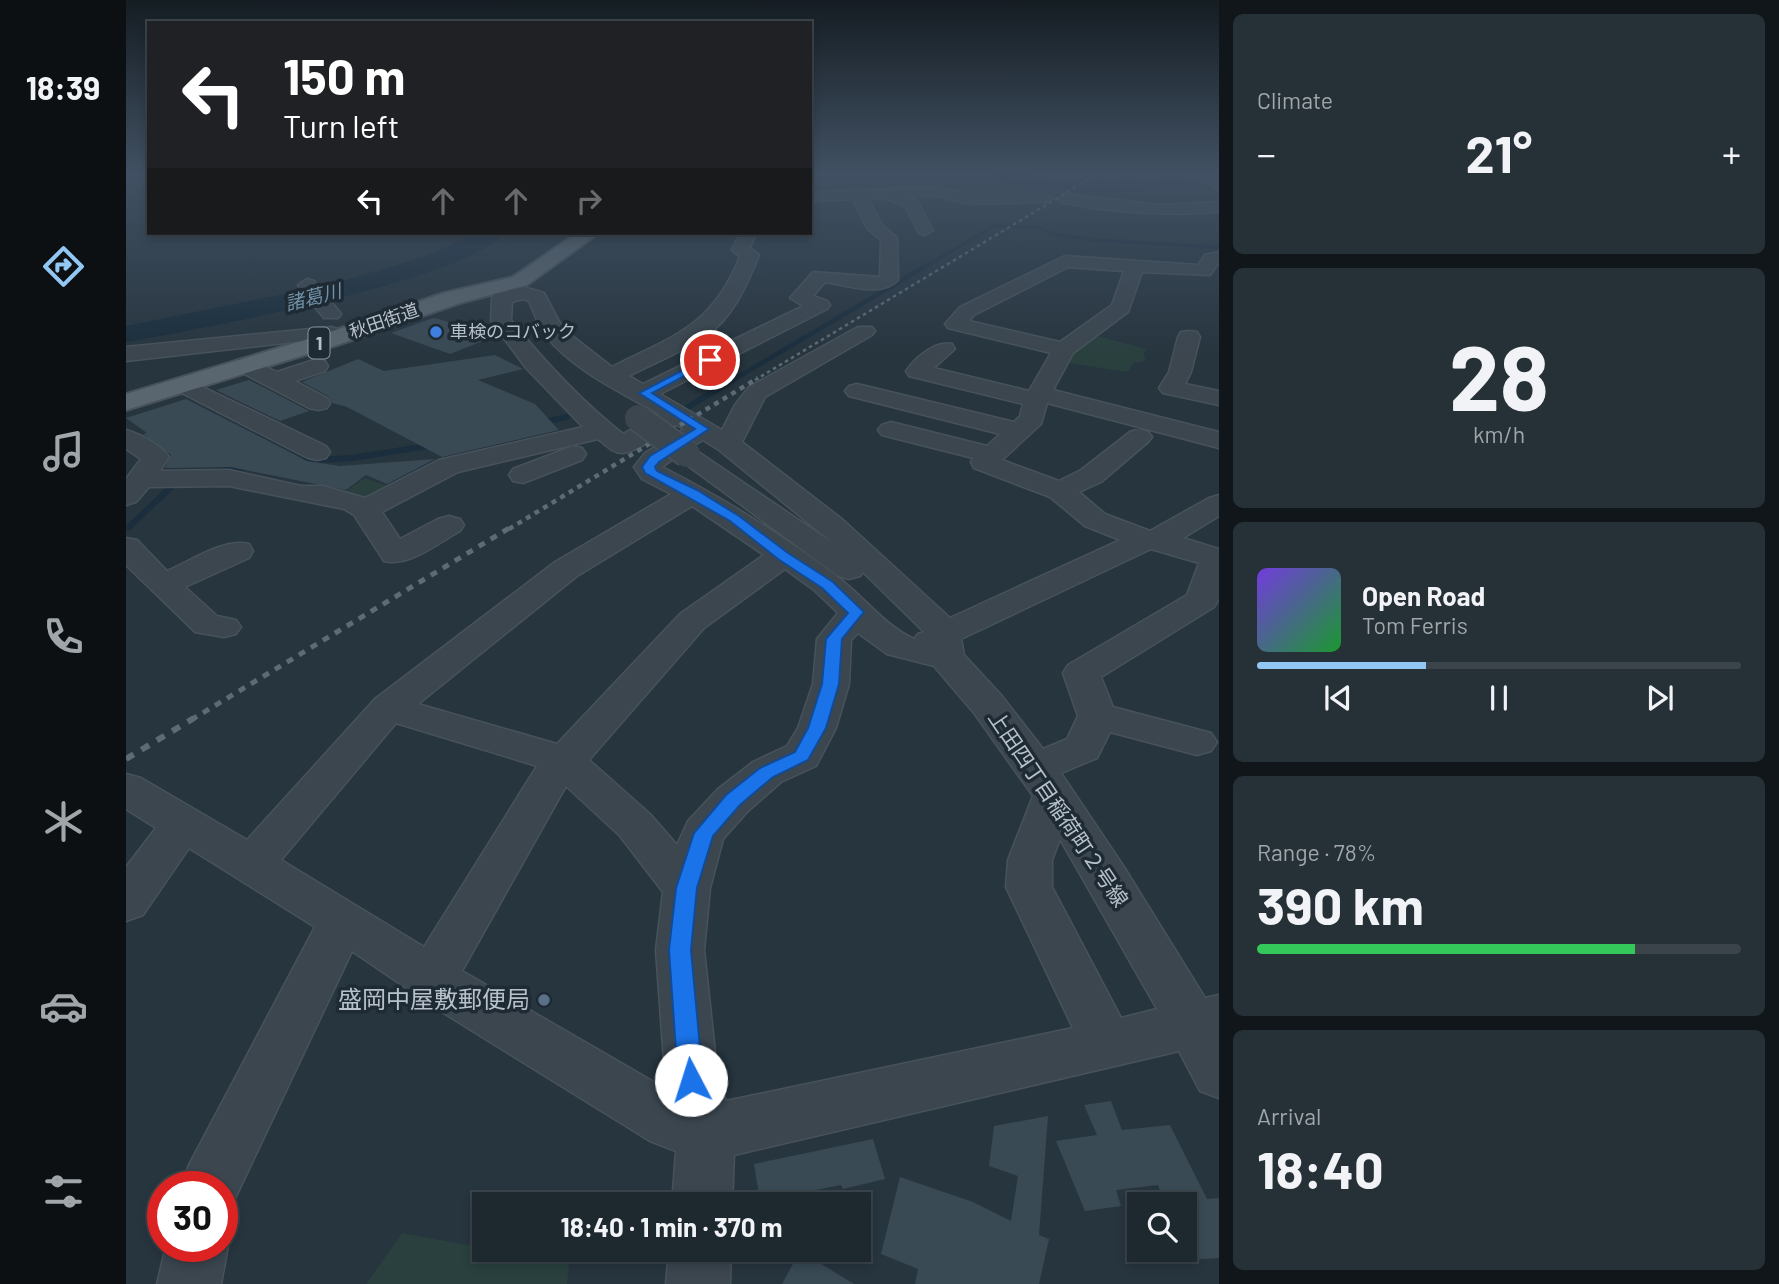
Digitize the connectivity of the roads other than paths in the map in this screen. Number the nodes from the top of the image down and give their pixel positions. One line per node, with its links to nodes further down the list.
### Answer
1 (566, 235): 11 (main road, 秋田街道 / 1)
2 (587, 235): 11 (main road, 秋田街道 / 1)
3 (747, 235): 20 (street)
4 (886, 235): 8 (street)
5 (836, 257): 8 (street)
6 (1134, 267): 7 (street); 16 (street); 16 (street)
7 (1214, 268)
8 (820, 276): 28 (street)
9 (307, 285): 12 (street)
10 (485, 287): 11 (main road, 秋田街道 / 1); 12 (main road, 秋田街道 / 1); 18 (main road, 秋田街道 / 1)
11 (519, 297): 20 (street); 28 (street, 上田四丁目稲荷町２号線); 31 (street)
12 (331, 323): 17 (street); 26 (main road, 秋田街道 / 1)
13 (864, 331): 32 (street)
14 (1189, 337): 25 (street)
15 (944, 349): 24 (street)
16 (1064, 349): 24 (street)
17 (126, 354)
18 (245, 365): 21 (street); 22 (main road, 秋田街道 / 1)
19 (317, 366): 21 (street)
20 (612, 376): 28 (street)
21 (275, 380): 27 (street)
22 (184, 385): 26 (main road, 秋田街道 / 1); 36 (street)
23 (857, 391): 30 (street)
24 (1038, 397): 30 (street); 35 (street)
25 (1219, 398)
26 (126, 402)
27 (318, 403)
28 (641, 405): 32 (street, 上田四丁目稲荷町２号線, bridge); 32 (street)
29 (891, 429): 37 (street)
30 (1019, 430): 37 (street)
31 (607, 434): 32 (street); 38 (street); 43 (street)
32 (699, 435): 41 (street); 54 (street, 上田四丁目稲荷町２号線); 54 (street)
33 (1139, 437): 40 (street)
34 (126, 438): 39 (street)
35 (1219, 440)
36 (317, 452)
37 (992, 455): 40 (street)
38 (523, 475)
39 (134, 487): 43 (street)
40 (1060, 491): 45 (street)
41 (693, 493): 48 (street); 55 (street)
42 (1219, 504): 45 (street)
43 (365, 509): 44 (street)
44 (449, 525)
45 (1152, 540): 49 (street); 54 (street)
46 (126, 547): 50 (street)
47 (237, 551): 50 (street)
48 (783, 556): 52 (street); 58 (street)
49 (1217, 559): 51 (street)
50 (163, 586): 53 (street)
51 (1211, 602): 56 (street)
52 (857, 612): 54 (street); 63 (street)
53 (224, 627)
54 (944, 645): 59 (street, 上田四丁目稲荷町２号線)
55 (388, 708): 58 (street); 62 (street)
56 (1097, 716): 57 (street); 59 (street)
57 (1197, 742)
58 (564, 760): 63 (street); 66 (street)
59 (1045, 782): 67 (street, 上田四丁目稲荷町２号線); 68 (street)
60 (126, 789): 61 (street)
61 (184, 823): 62 (street); 64 (street)
62 (252, 864): 65 (street)
63 (687, 888): 70 (street)
64 (126, 902)
65 (343, 920): 66 (street); 71 (street)
66 (432, 978): 70 (street)
67 (1206, 1021): 68 (street); 69 (street, 上田四丁目稲荷町２号線)
68 (1108, 1045): 70 (street)
69 (1219, 1073)
70 (708, 1133): 72 (street)
71 (217, 1171)
72 (703, 1192)
73 (194, 1262): 75 (street)
74 (699, 1262): 76 (street)
75 (190, 1284)
76 (698, 1284)

